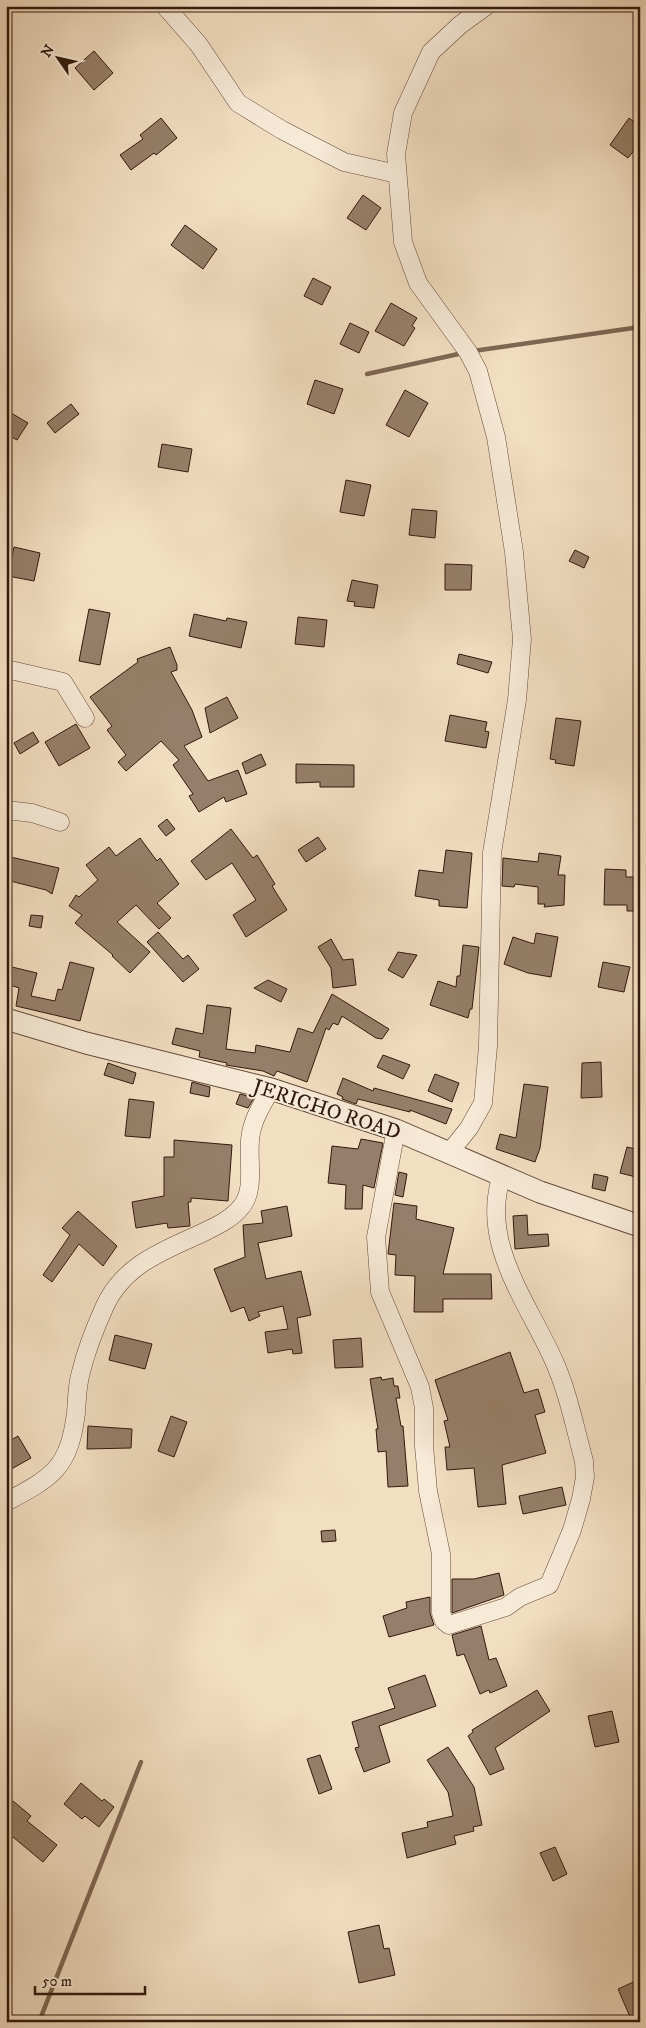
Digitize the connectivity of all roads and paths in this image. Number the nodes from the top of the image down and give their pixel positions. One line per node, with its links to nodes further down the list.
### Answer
1 (165, 6): 3 (street)
2 (486, 6): 3 (street)
3 (397, 174): 11 (street)
4 (6, 669): 5 (street)
5 (85, 718)
6 (6, 810): 7 (street)
7 (60, 822)
8 (6, 1019): 9 (street, JERICHO ROAD)
9 (272, 1089): 10 (street, JERICHO ROAD); 14 (street)
10 (396, 1130): 11 (street, JERICHO ROAD); 12 (street)
11 (449, 1153): 12 (street, JERICHO ROAD)
12 (502, 1175): 13 (street, JERICHO ROAD)
13 (640, 1226)
14 (6, 1502)

